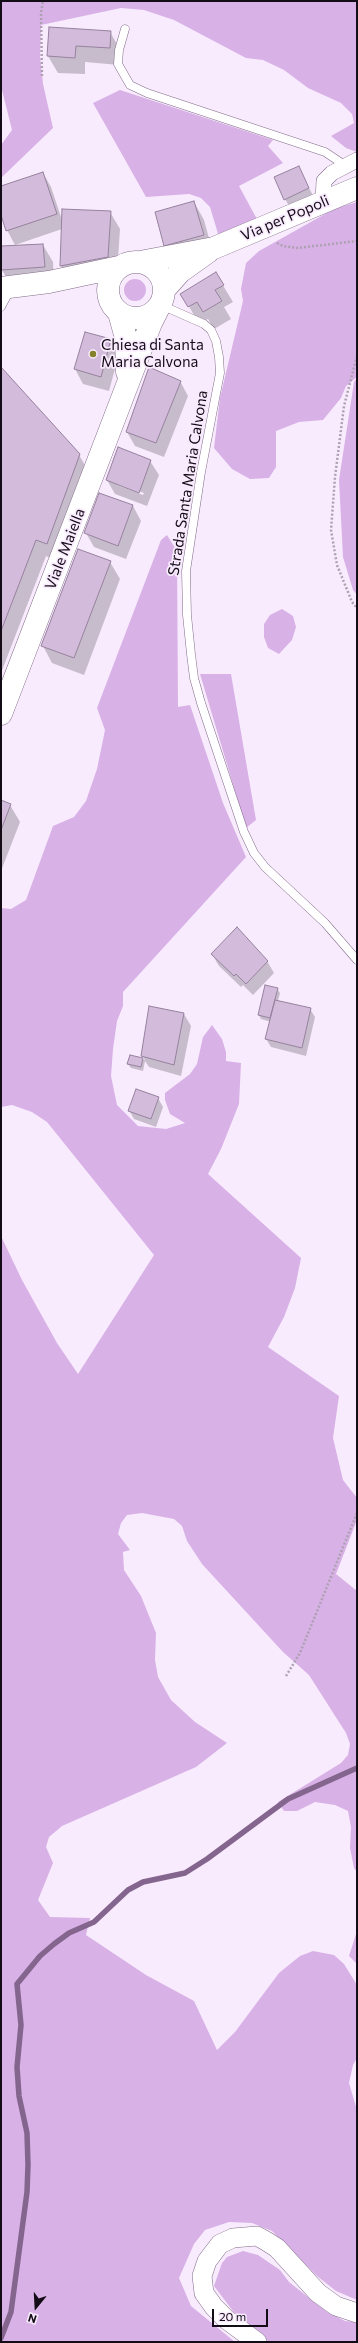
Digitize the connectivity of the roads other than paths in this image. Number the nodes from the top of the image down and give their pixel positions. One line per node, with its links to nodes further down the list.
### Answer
1 (125, 29): 2 (lane)
2 (351, 163): 4 (street)
3 (357, 188): 4 (main road, Via per Popoli)
4 (323, 201): 5 (main road, Via per Popoli)
5 (214, 248): 6 (main road, Via per Popoli); 10 (main road, Via per Popoli)
6 (140, 262): 7 (main road); 10 (main road)
7 (118, 267): 8 (main road); 11 (main road)
8 (49, 282): 9 (main road); 11 (main road)
9 (7, 287): 12 (lane)
10 (162, 297): 11 (main road); 13 (main road, Viale Maiella); 15 (lane, Strada Santa Maria Calvona)
11 (114, 306): 13 (main road, Viale Maiella)
12 (1, 307)
13 (128, 383): 14 (main road, Viale Maiella)
14 (1, 714)
15 (357, 960)
16 (357, 2314): 17 (street)
17 (257, 2342)

